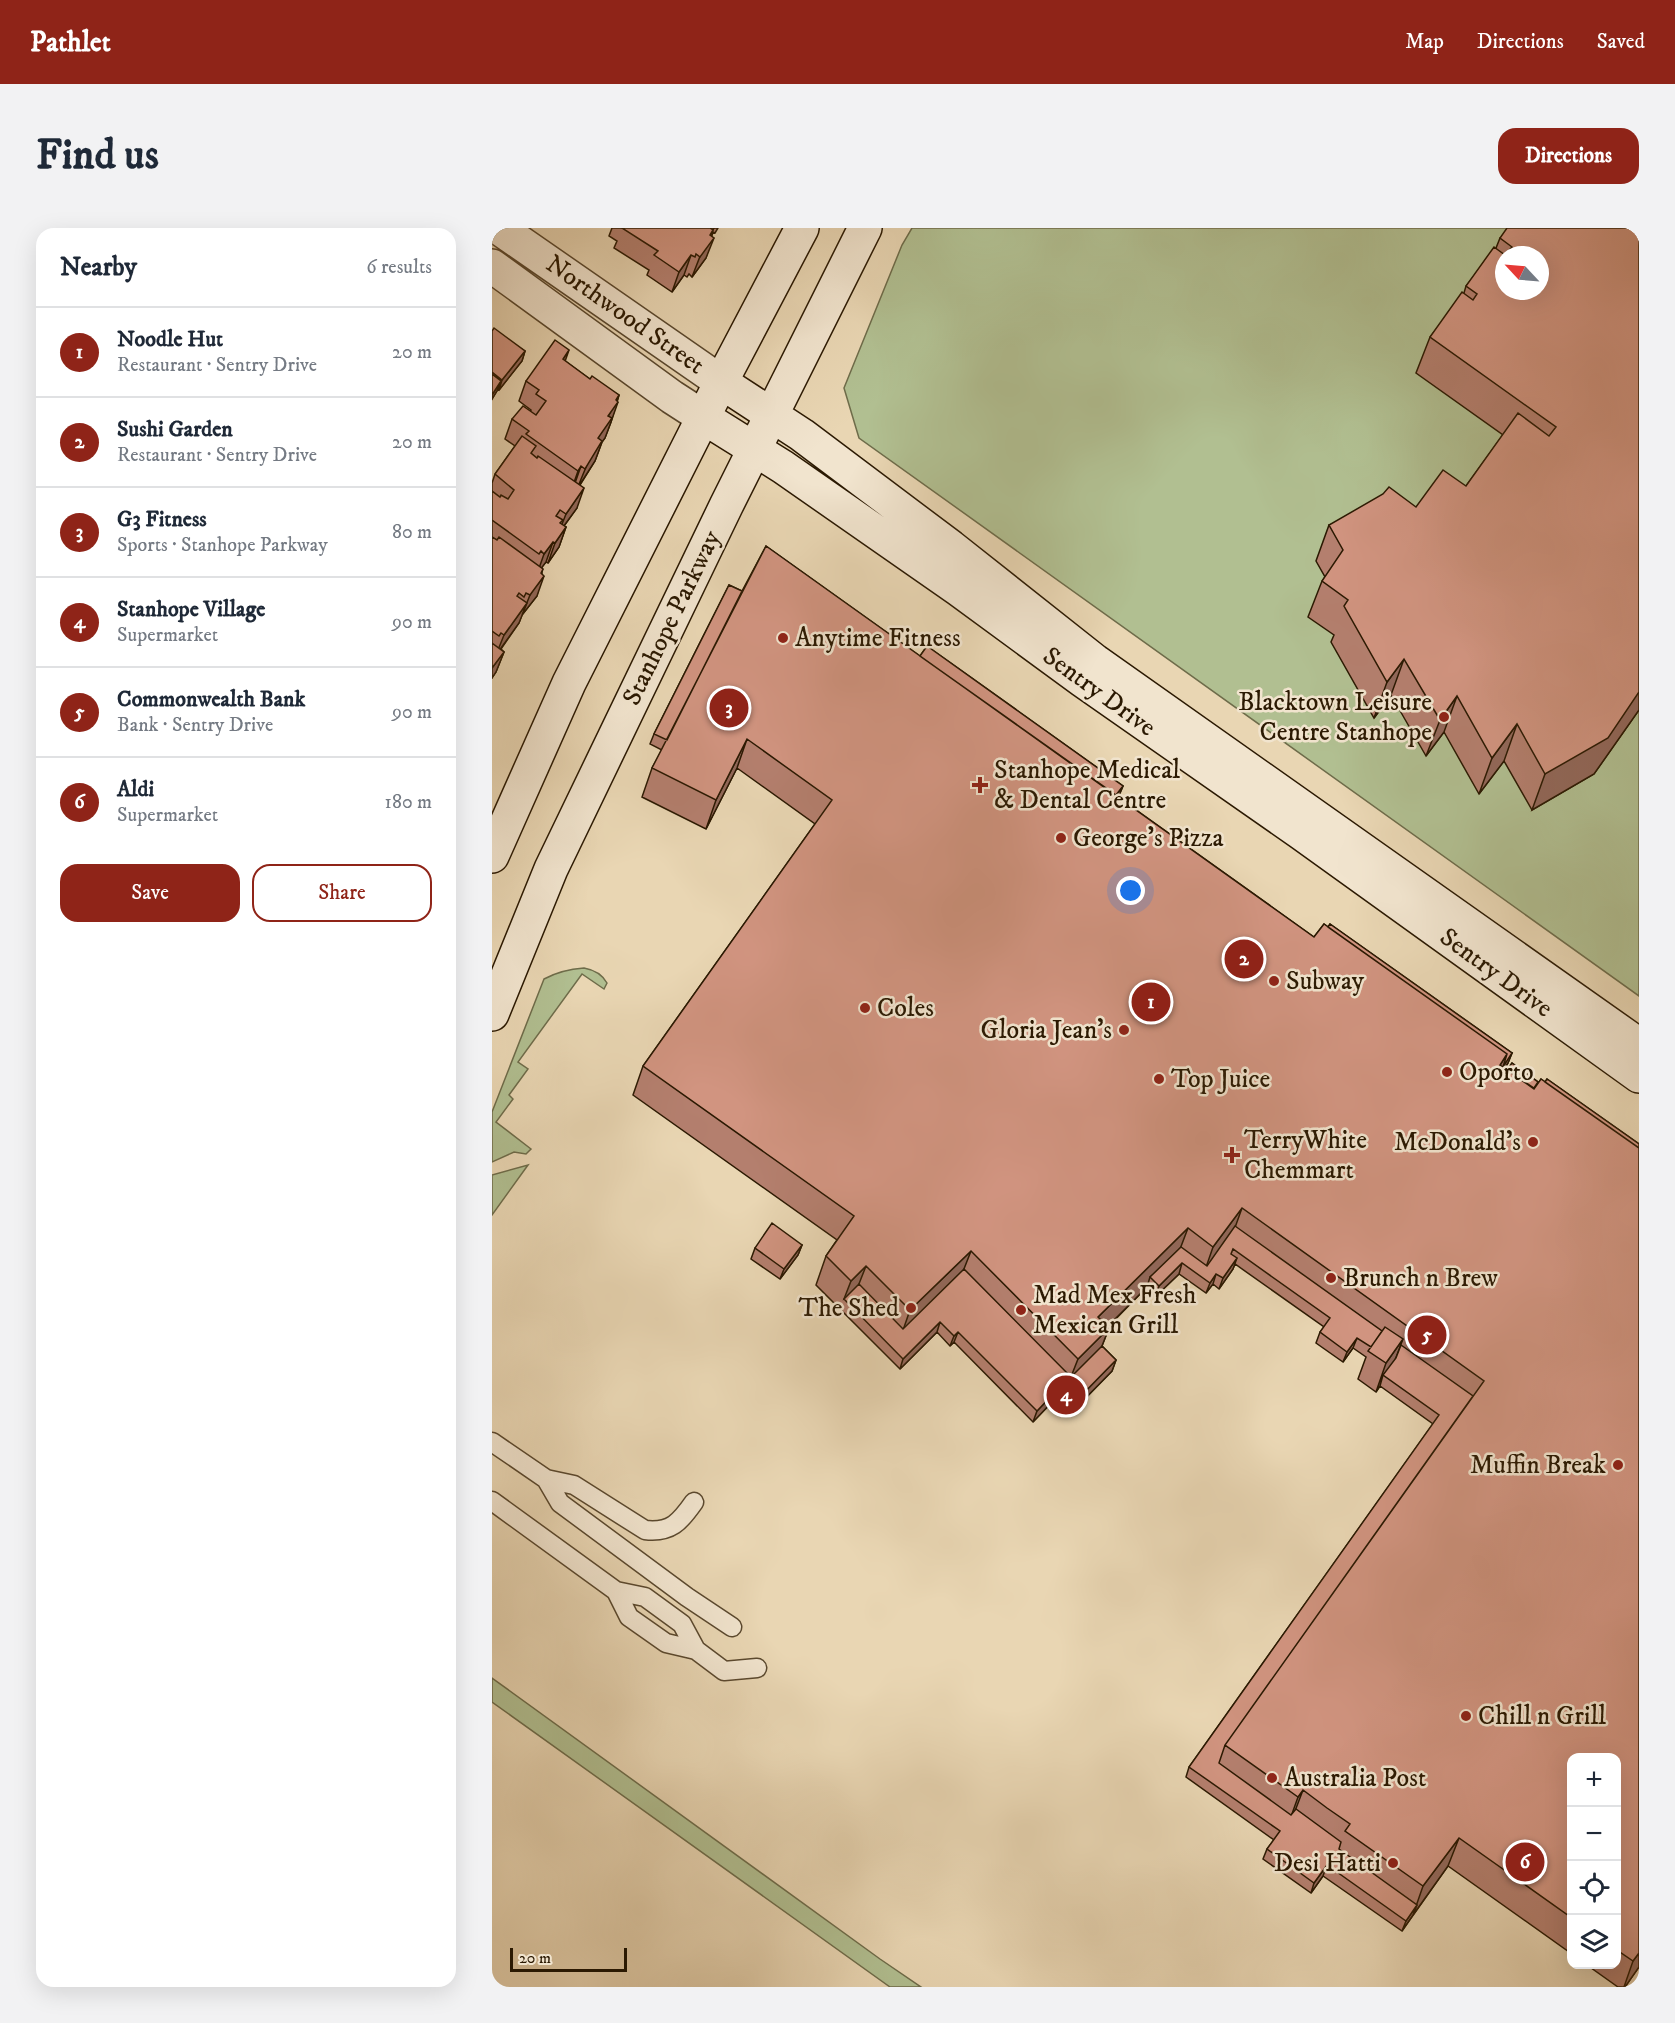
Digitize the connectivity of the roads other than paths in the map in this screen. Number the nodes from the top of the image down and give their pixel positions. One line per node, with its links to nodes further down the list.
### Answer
1 (499, 228): 5 (street, Northwood Street)
2 (802, 228): 5 (street)
3 (866, 228): 6 (street, Stanhope Parkway)
4 (492, 266): 7 (street, Northwood Street)
5 (721, 382): 6 (street, Sentry Drive); 7 (street)
6 (771, 416): 8 (street, Stanhope Parkway); 11 (street, Sentry Drive)
7 (703, 417): 8 (street, Sentry Drive); 9 (street)
8 (754, 449): 10 (street, Stanhope Parkway); 12 (street, Sentry Drive)
9 (492, 856)
10 (492, 1014)
11 (1639, 1045)
12 (1639, 1076)
13 (492, 1442): 14 (lane)
14 (546, 1479): 16 (lane); 18 (lane)
15 (492, 1501): 17 (lane)
16 (694, 1502)
17 (616, 1591): 19 (lane); 19 (lane)
18 (732, 1627)
19 (696, 1650): 20 (lane)
20 (757, 1668)

